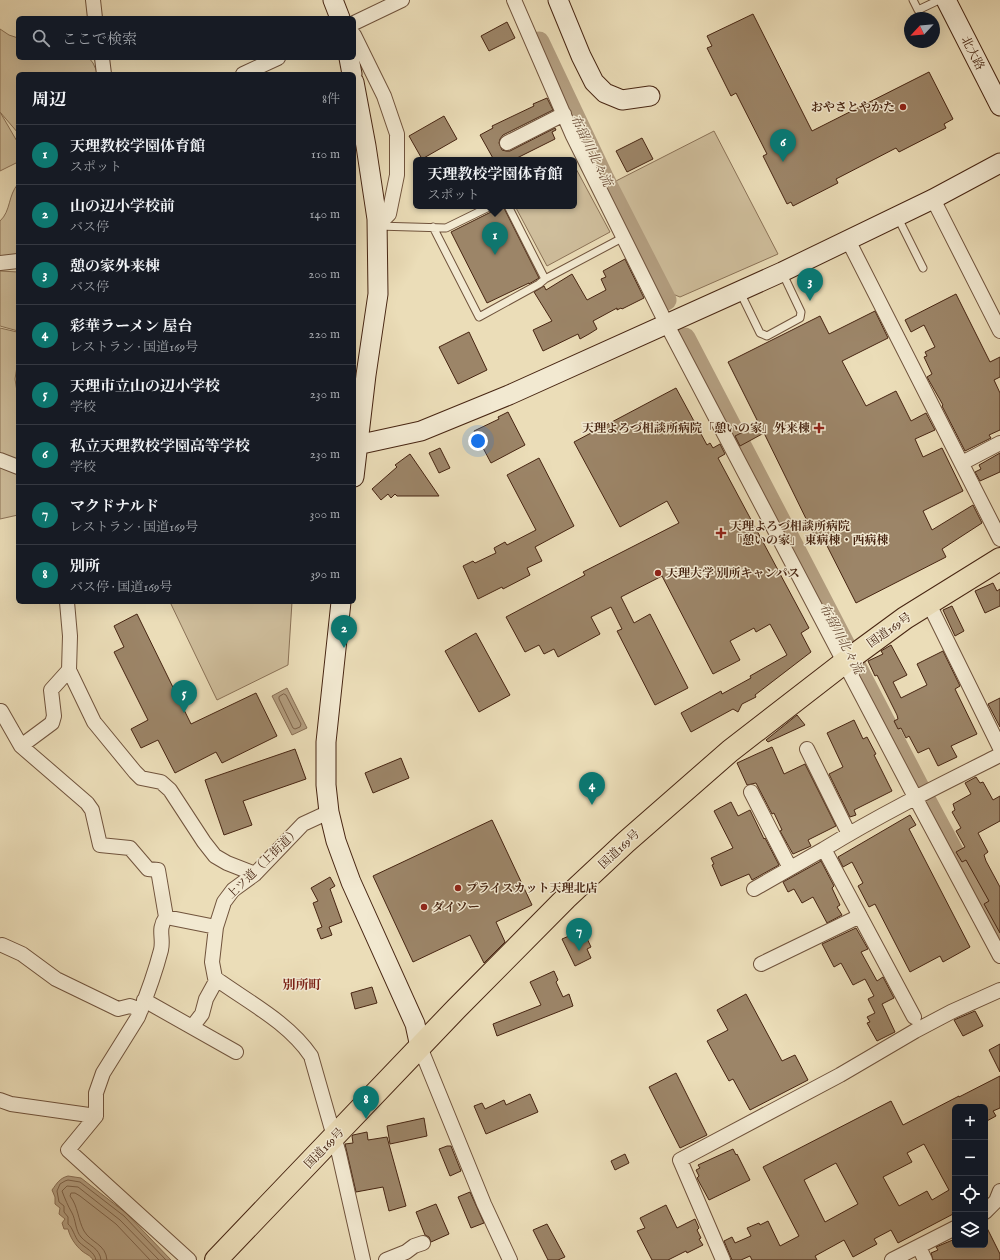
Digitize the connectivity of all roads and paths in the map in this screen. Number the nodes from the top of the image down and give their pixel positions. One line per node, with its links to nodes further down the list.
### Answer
1 (92, 0): 9 (street)
2 (333, 0): 10 (street)
3 (402, 0): 11 (street)
4 (514, 0): 22 (street)
5 (913, 0): 6 (lane)
6 (939, 0)
7 (946, 0): 21 (street, 北大路)
8 (561, 6): 20 (street)
9 (95, 16)
10 (339, 16)
11 (356, 22)
12 (356, 39): 29 (street)
13 (102, 60): 16 (street)
14 (274, 60): 17 (street)
15 (349, 60): 18 (street)
16 (104, 72)
17 (247, 72)
18 (352, 72)
19 (356, 93): 29 (street)
20 (650, 96)
21 (1000, 106)
22 (564, 114): 23 (street); 31 (street)
23 (507, 143)
24 (1000, 163): 25 (street)
25 (933, 199): 28 (street); 40 (street)
26 (485, 209): 30 (lane)
27 (509, 209): 37 (lane)
28 (897, 216): 32 (street); 35 (lane)
29 (377, 226): 30 (lane); 41 (street)
30 (433, 227): 37 (lane)
31 (624, 237): 37 (lane); 39 (street)
32 (848, 240): 36 (street); 46 (street)
33 (16, 262): 34 (street)
34 (0, 263)
35 (923, 268)
36 (782, 272): 38 (street); 38 (lane)
37 (544, 279)
38 (740, 291): 39 (street)
39 (674, 319): 43 (street); 53 (street)
40 (1000, 331)
41 (360, 376): 43 (street)
42 (1000, 442): 46 (street)
43 (357, 445): 44 (street)
44 (356, 456)
45 (0, 460): 47 (street)
46 (962, 463): 48 (street)
47 (16, 467)
48 (1000, 539)
49 (1000, 559): 52 (highway, 国道169号)
50 (67, 604): 54 (street)
51 (341, 604): 62 (street)
52 (929, 604): 53 (highway, 国道169号); 57 (street)
53 (849, 659): 61 (street); 79 (highway, 国道169号)
54 (69, 670): 56 (street); 66 (street)
55 (1, 711): 56 (street)
56 (21, 746): 69 (street)
57 (1000, 748)
58 (807, 749): 63 (street)
59 (1000, 755): 61 (street)
60 (751, 792): 65 (street)
61 (920, 795): 63 (street); 72 (street)
62 (329, 812): 66 (street, 上ツ道（上街道）); 79 (street)
63 (849, 834): 64 (street)
64 (824, 849): 65 (street); 68 (street)
65 (790, 868): 67 (street)
66 (255, 874): 70 (street, 上ツ道（上街道）)
67 (754, 889)
68 (860, 916): 73 (street); 77 (street)
69 (166, 917): 70 (street); 76 (street)
70 (216, 927): 74 (street, 上ツ道（上街道）)
71 (2, 945): 76 (street)
72 (1000, 956)
73 (761, 964)
74 (217, 979): 78 (street); 83 (street)
75 (1000, 990): 94 (street)
76 (142, 1005): 78 (street); 82 (street)
77 (914, 1017)
78 (192, 1027): 80 (street)
79 (420, 1047): 83 (highway, 国道169号); 93 (street)
80 (236, 1052)
81 (0, 1100): 82 (street)
82 (96, 1116): 89 (street)
83 (334, 1137): 90 (highway, 国道169号); 91 (street)
84 (999, 1198): 85 (street)
85 (988, 1209)
86 (952, 1230): 88 (street)
87 (423, 1243): 92 (street)
88 (919, 1247): 95 (street); 96 (street)
89 (189, 1260)
90 (216, 1260)
91 (362, 1260)
92 (388, 1260)
93 (510, 1260)
94 (723, 1260)
95 (892, 1260)
96 (925, 1260)

